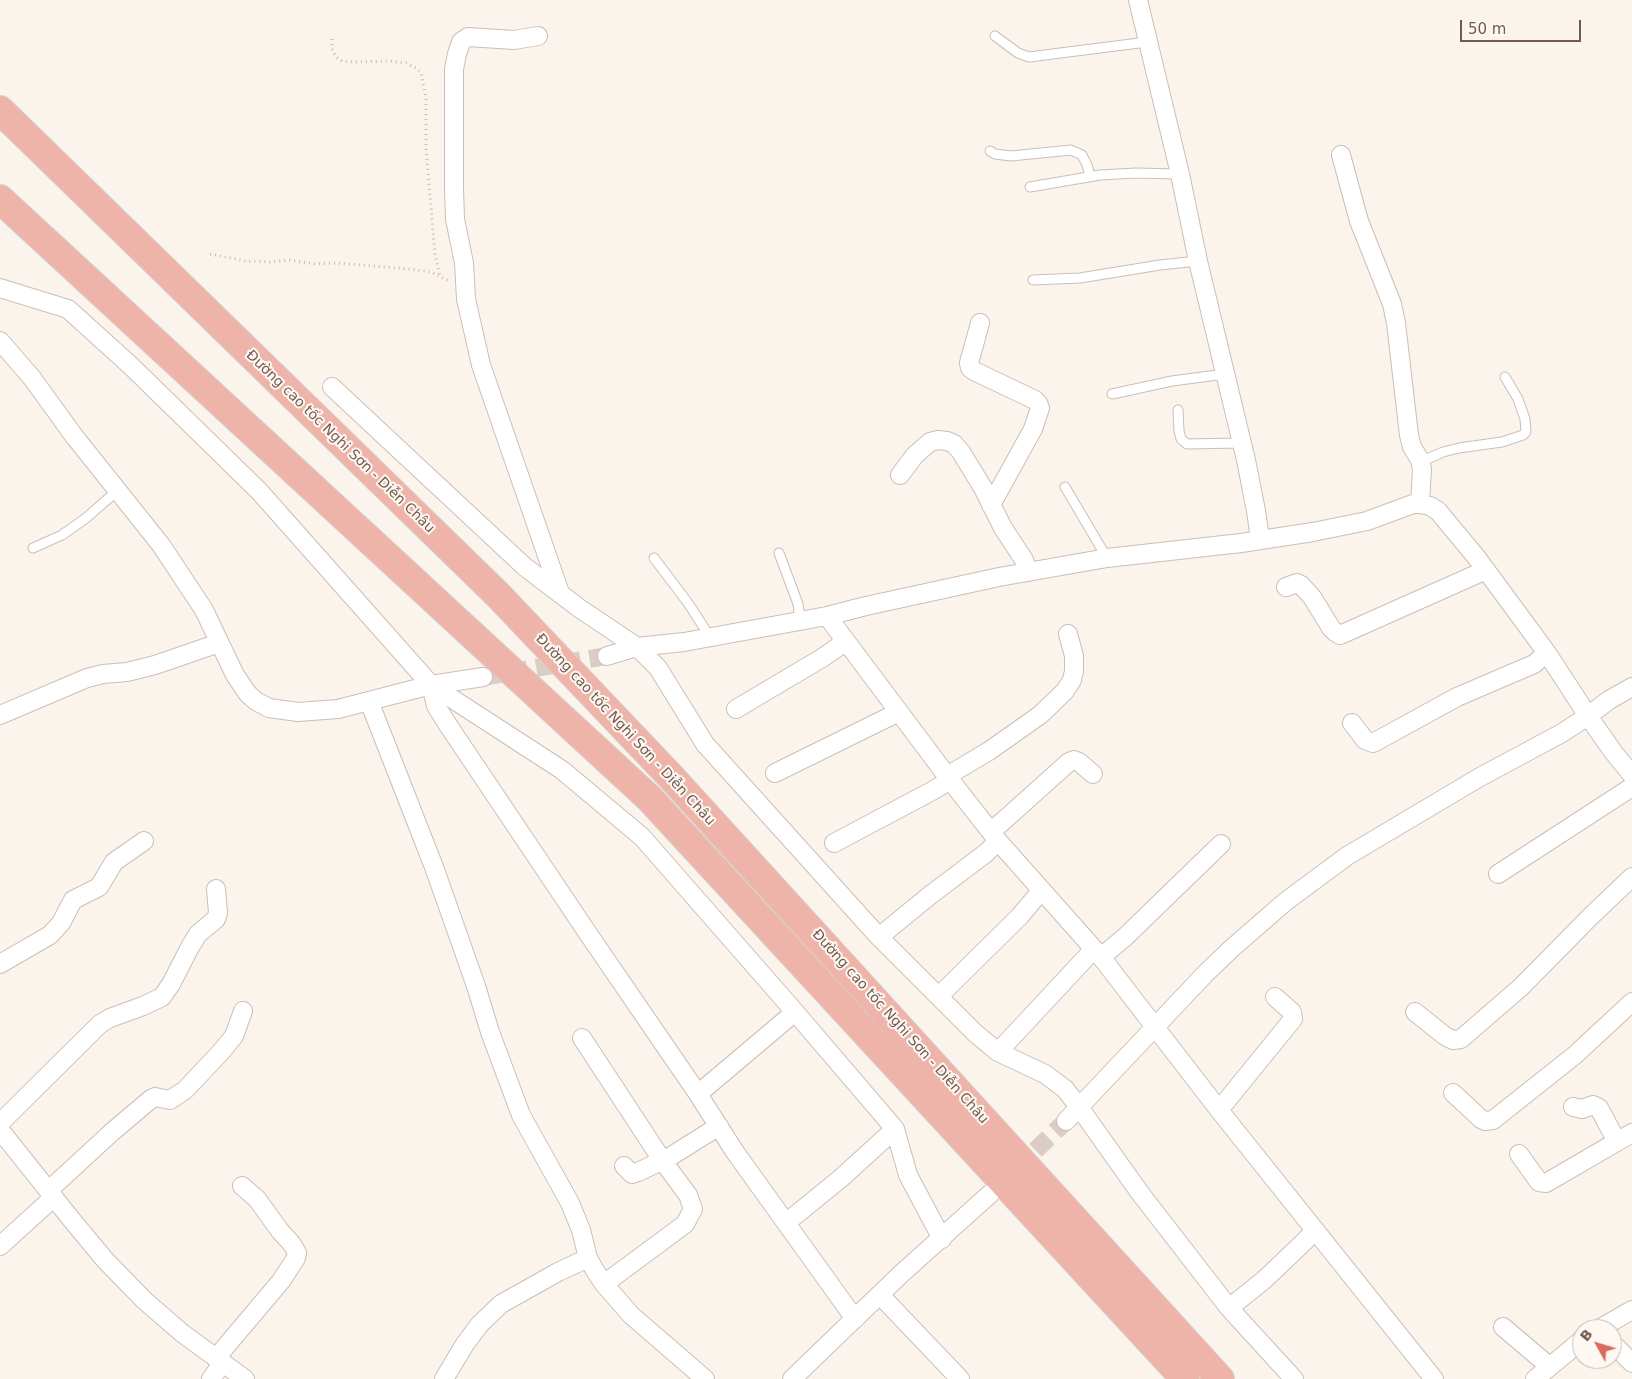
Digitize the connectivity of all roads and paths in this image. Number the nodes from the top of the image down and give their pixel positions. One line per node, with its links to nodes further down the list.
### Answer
1 (1138, 0): 5 (street)
2 (538, 36): 18 (street)
3 (995, 36): 5 (lane)
4 (332, 39): 15 (path)
5 (1147, 42): 9 (street)
6 (0, 110): 126 (highway, Đường cao tốc Nghi Sơn - Diễn Châu)
7 (990, 151): 10 (lane)
8 (1341, 155): 27 (street)
9 (1180, 174): 10 (lane); 14 (street)
10 (1090, 176): 11 (lane)
11 (1030, 187)
12 (0, 199): 125 (highway, Đường cao tốc Nghi Sơn - Diễn Châu)
13 (210, 254): 15 (path)
14 (1198, 261): 16 (lane); 21 (street)
15 (440, 276): 18 (path)
16 (1033, 280)
17 (0, 288): 52 (street)
18 (466, 293): 41 (street)
19 (980, 323): 32 (street)
20 (0, 341): 30 (street)
21 (1225, 374): 24 (lane); 26 (street)
22 (1506, 377): 27 (lane)
23 (332, 387): 41 (street)
24 (1112, 394)
25 (1178, 410): 26 (lane)
26 (1241, 443): 33 (street)
27 (1420, 462): 31 (street)
28 (900, 475): 32 (street)
29 (1065, 487): 37 (lane)
30 (117, 491): 34 (lane); 47 (street)
31 (1420, 504): 33 (street); 38 (street)
32 (991, 505): 39 (street)
33 (1260, 539): 37 (street)
34 (33, 548)
35 (779, 552): 43 (lane)
36 (654, 558): 45 (lane)
37 (1107, 558): 39 (street)
38 (1486, 570): 40 (street); 49 (street)
39 (1028, 572): 42 (street)
40 (1286, 587)
41 (560, 594): 48 (street)
42 (827, 616): 43 (street); 46 (street)
43 (800, 620): 45 (street)
44 (1068, 634): 63 (street)
45 (710, 637): 48 (street)
46 (844, 639): 55 (street); 56 (street)
47 (219, 643): 54 (street); 57 (street)
48 (637, 647): 50 (street); 73 (street)
49 (1547, 654): 58 (street); 59 (street)
50 (607, 656)
51 (483, 677): 52 (street)
52 (431, 685): 54 (street); 80 (street); 86 (street)
53 (1632, 687): 58 (street)
54 (369, 701): 106 (street)
55 (736, 709)
56 (899, 712): 60 (street); 63 (street)
57 (0, 715)
58 (1588, 716): 62 (street); 82 (street)
59 (1352, 723)
60 (775, 773)
61 (1093, 774): 65 (street)
62 (1632, 775)
63 (948, 778): 65 (street); 67 (street)
64 (1632, 787): 69 (street)
65 (995, 836): 72 (street); 73 (street)
66 (144, 841): 75 (street)
67 (834, 843)
68 (1221, 844): 74 (street)
69 (1498, 874)
70 (1632, 877): 81 (street)
71 (216, 889): 91 (street)
72 (1041, 891): 74 (street); 76 (street)
73 (879, 937): 76 (street)
74 (1097, 953): 82 (street); 84 (street)
75 (0, 964)
76 (939, 996): 84 (street)
77 (1275, 997): 89 (street)
78 (1632, 1002): 85 (street)
79 (243, 1011): 100 (street)
80 (796, 1012): 86 (street); 93 (street)
81 (1415, 1012)
82 (1155, 1028): 87 (street); 89 (street)
83 (582, 1038): 97 (street)
84 (998, 1052): 87 (street)
85 (1453, 1093)
86 (698, 1094): 92 (street)
87 (1079, 1107): 90 (street); 109 (street)
88 (1573, 1107): 95 (street)
89 (1219, 1110): 103 (street)
90 (1066, 1121)
91 (0, 1123)
92 (719, 1126): 97 (street); 102 (street)
93 (895, 1129): 102 (street); 104 (street)
94 (0, 1130): 100 (street)
95 (1624, 1137): 96 (street)
96 (1519, 1154)
97 (662, 1160): 98 (street); 107 (street)
98 (624, 1166)
99 (242, 1186): 116 (street)
100 (52, 1194): 105 (street); 116 (street)
101 (990, 1194): 104 (street)
102 (787, 1222): 112 (street)
103 (1314, 1230): 109 (street); 128 (street)
104 (942, 1239): 108 (street)
105 (0, 1246)
106 (588, 1258): 107 (street); 121 (street)
107 (604, 1284): 122 (street)
108 (880, 1295): 112 (street); 124 (street)
109 (1229, 1308): 127 (street)
110 (1632, 1310): 111 (street)
111 (1616, 1319)
112 (855, 1320): 123 (street)
113 (1503, 1327): 118 (street)
114 (1572, 1348): 118 (street)
115 (1622, 1353): 117 (street)
116 (220, 1360): 119 (street); 120 (street)
117 (1632, 1363)
118 (1549, 1366): 129 (street)
119 (211, 1379)
120 (245, 1379)
121 (444, 1379)
122 (706, 1379)
123 (792, 1379)
124 (960, 1379)
125 (1185, 1379)
126 (1220, 1379)
127 (1294, 1379)
128 (1434, 1379)
129 (1535, 1379)

